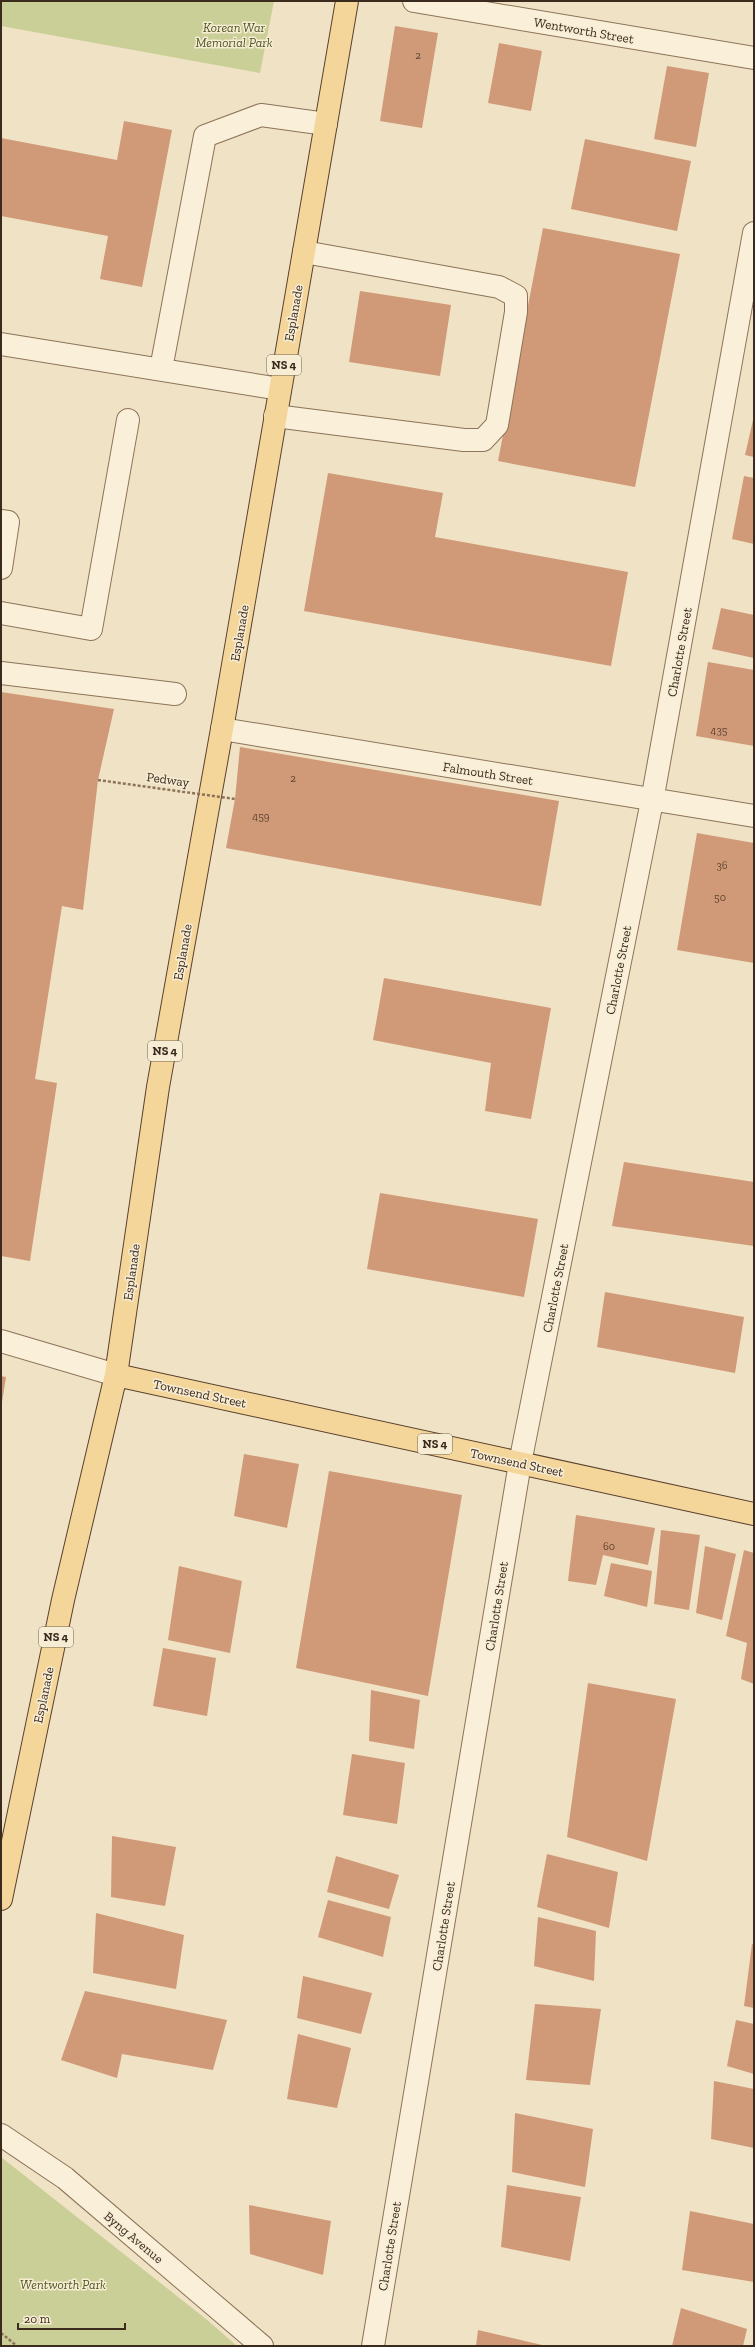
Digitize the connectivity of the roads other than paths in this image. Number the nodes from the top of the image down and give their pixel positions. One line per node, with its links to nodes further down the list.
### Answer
1 (347, 1): 4 (main road, Esplanade / NS 4)
2 (414, 1): 3 (street, Wentworth Street)
3 (754, 58)
4 (326, 124): 6 (main road, Esplanade / NS 4); 8 (street)
5 (754, 233): 18 (street, Charlotte Street)
6 (304, 252): 9 (main road, Esplanade / NS 4); 10 (street)
7 (1, 344): 8 (street)
8 (161, 369): 9 (street)
9 (280, 389): 10 (main road, Esplanade / NS 4)
10 (275, 416): 17 (main road, Esplanade / NS 4)
11 (128, 420): 14 (street)
12 (1, 521): 13 (street)
13 (1, 568)
14 (1, 613)
15 (1, 673): 16 (street)
16 (175, 694)
17 (222, 729): 18 (street, Falmouth Street); 21 (main road, Esplanade / NS 4)
18 (652, 801): 19 (street, Falmouth Street); 22 (street, Charlotte Street)
19 (754, 816)
20 (1, 1341): 21 (street)
21 (116, 1375): 22 (main road, Townsend Street / NS 4); 24 (main road, Esplanade / NS 4)
22 (520, 1463): 23 (main road, Townsend Street / NS 4); 27 (street, Charlotte Street)
23 (754, 1514)
24 (1, 1899)
25 (1, 2135): 26 (street, Byng Avenue)
26 (262, 2346)
27 (373, 2346)

